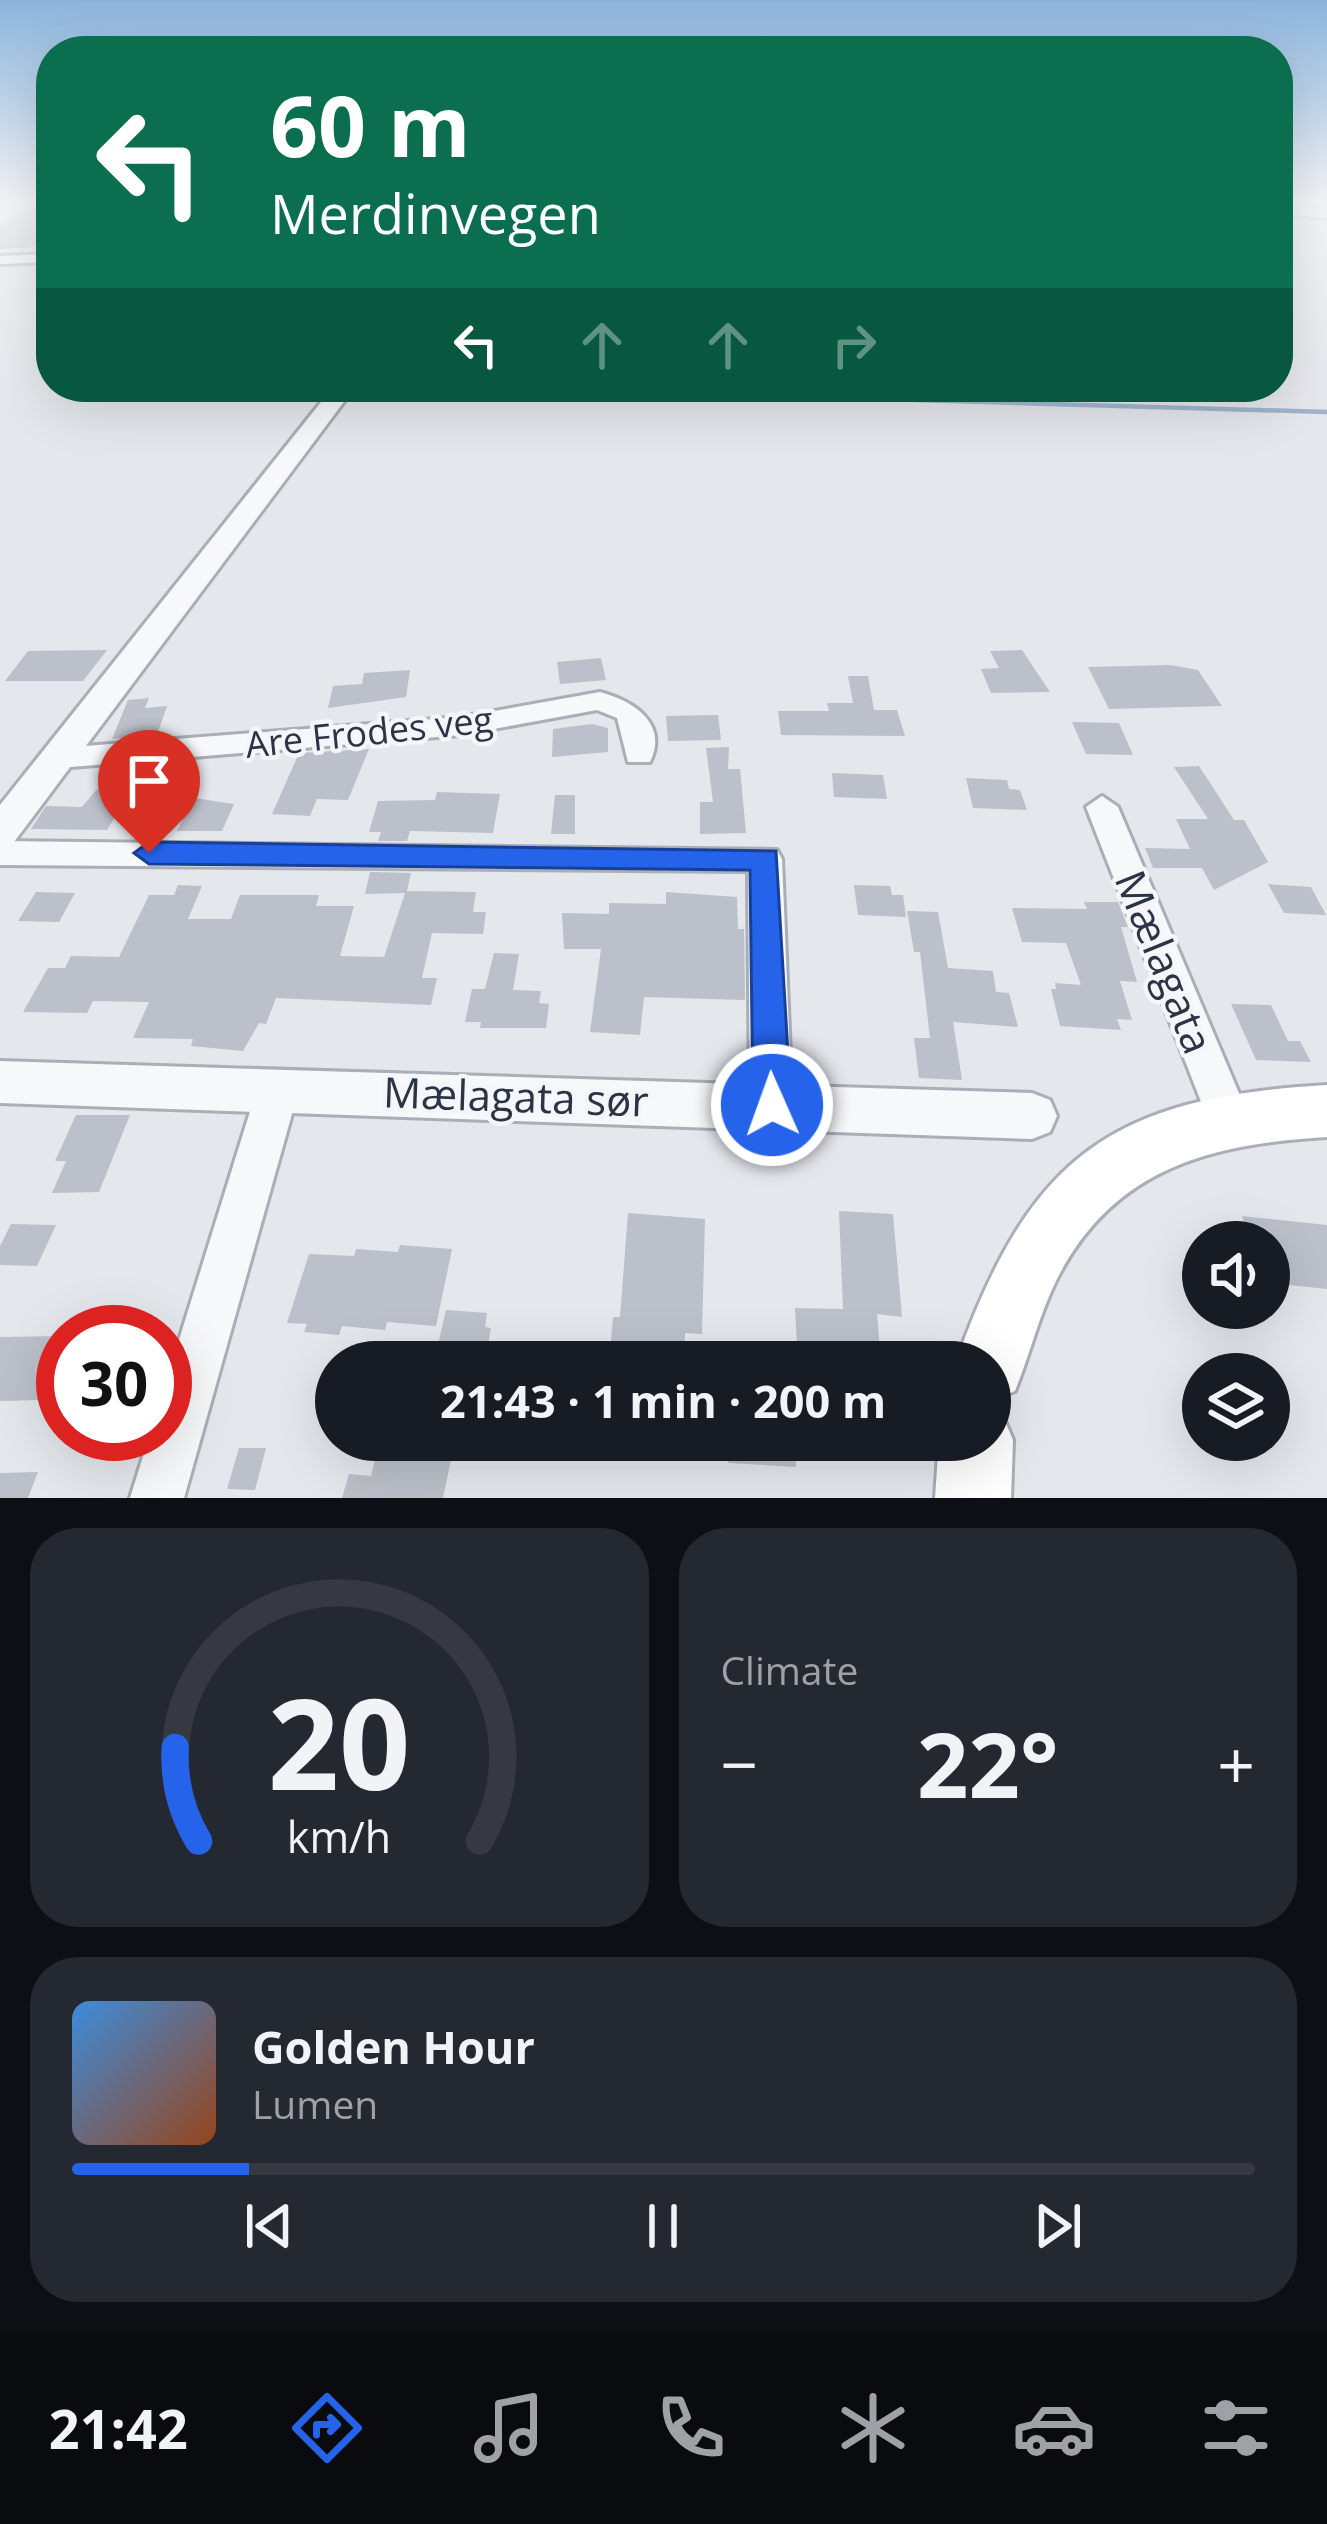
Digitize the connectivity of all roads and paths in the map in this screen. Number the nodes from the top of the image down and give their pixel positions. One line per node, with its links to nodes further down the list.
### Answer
1 (332, 402): 3 (street)
2 (639, 754): 3 (street, Are Frodes veg)
3 (59, 758): 5 (street)
4 (1102, 807): 12 (street, Mælagata)
5 (0, 832)
6 (0, 853): 9 (street)
7 (0, 1082): 8 (street, Mælagata sør)
8 (278, 1089): 9 (street, Mælagata sør); 15 (street)
9 (772, 1105): 11 (street, Mælagata sør)
10 (1327, 1112): 12 (main road)
11 (1032, 1116)
12 (1206, 1123): 13 (main road)
13 (998, 1341)
14 (975, 1461): 16 (main road)
15 (157, 1498)
16 (973, 1498)

